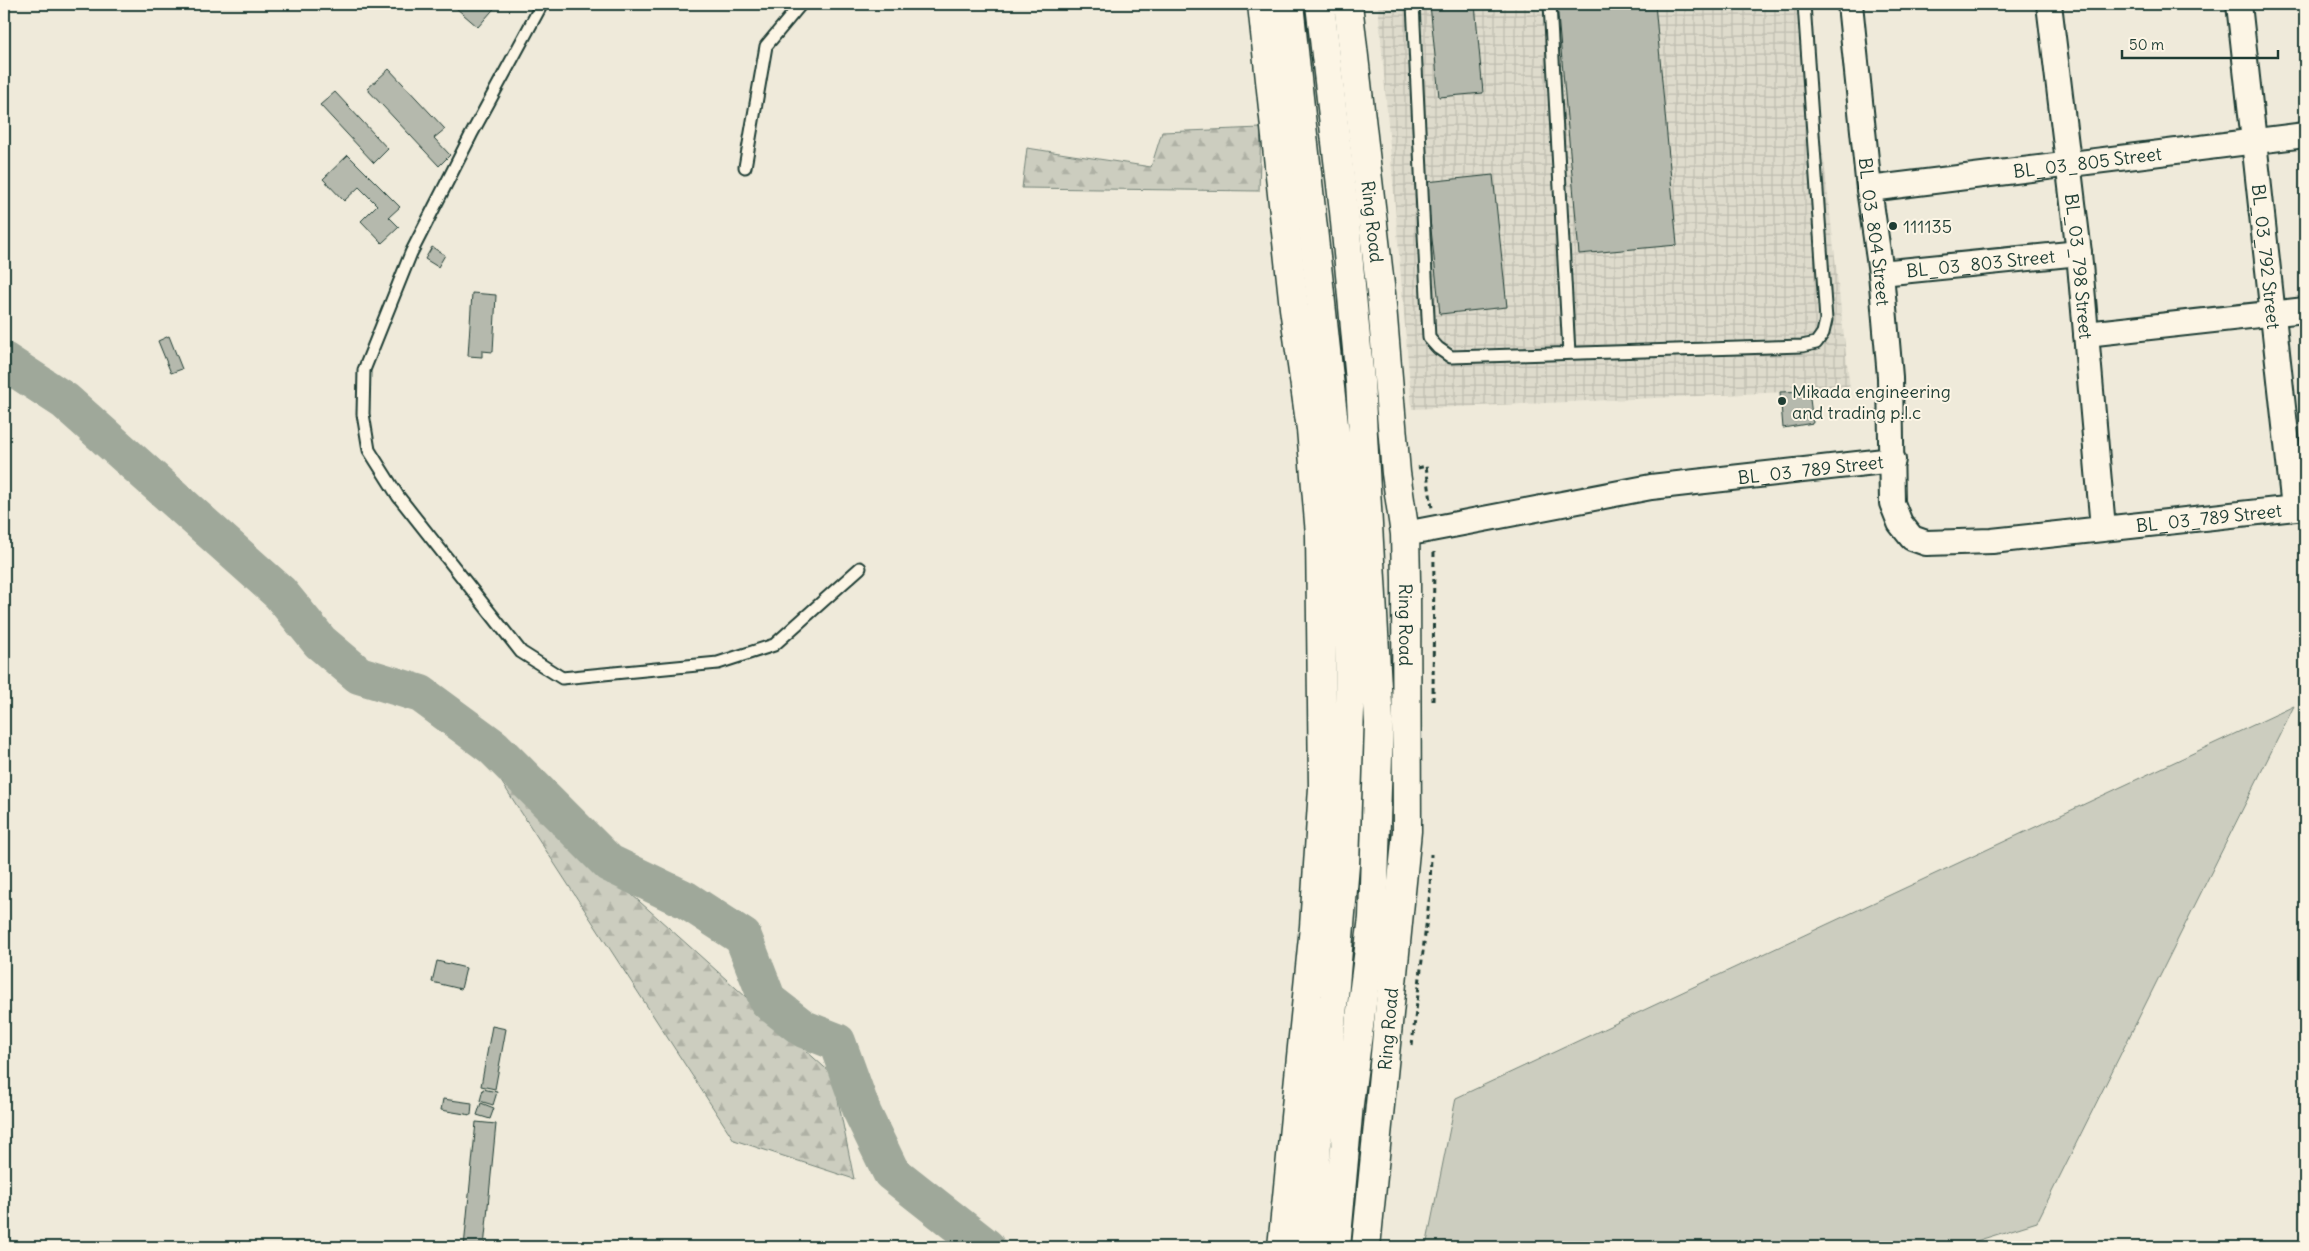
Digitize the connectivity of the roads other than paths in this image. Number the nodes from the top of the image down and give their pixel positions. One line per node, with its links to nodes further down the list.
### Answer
1 (542, 4): 28 (lane)
2 (801, 4): 16 (lane)
3 (1262, 4): 29 (main road)
4 (1289, 4): 30 (main road)
5 (1320, 4): 31 (main road, Ring Road)
6 (1348, 4): 27 (main road, Ring Road)
7 (1413, 4): 23 (lane)
8 (1550, 4): 23 (lane)
9 (1804, 4): 23 (lane)
10 (1850, 4): 17 (street, BL_03_804 Street)
11 (2049, 4): 15 (street, BL_03_798 Street)
12 (2239, 4): 14 (street, BL_03_792 Street)
13 (2305, 135): 14 (street, BL_03_805 Street)
14 (2253, 141): 15 (street, BL_03_805 Street); 21 (street, BL_03_792 Street)
15 (2069, 162): 17 (street, BL_03_805 Street); 18 (street, BL_03_798 Street)
16 (745, 167)
17 (1869, 189): 19 (street, BL_03_804 Street)
18 (2079, 253): 19 (street, BL_03_803 Street); 22 (street, BL_03_798 Street)
19 (1881, 273): 24 (street, BL_03_804 Street)
20 (2305, 310): 21 (street)
21 (2271, 314): 22 (street); 25 (street, BL_03_792 Street)
22 (2086, 334): 26 (street, BL_03_798 Street)
23 (1569, 353)
24 (1893, 460): 26 (street, BL_03_789 Street); 27 (street, BL_03_789 Street)
25 (2299, 508): 26 (street, BL_03_789 Street)
26 (2103, 528)
27 (1405, 534): 32 (main road, Ring Road)
28 (860, 568)
29 (1282, 1247)
30 (1309, 1247)
31 (1336, 1247)
32 (1366, 1247)

